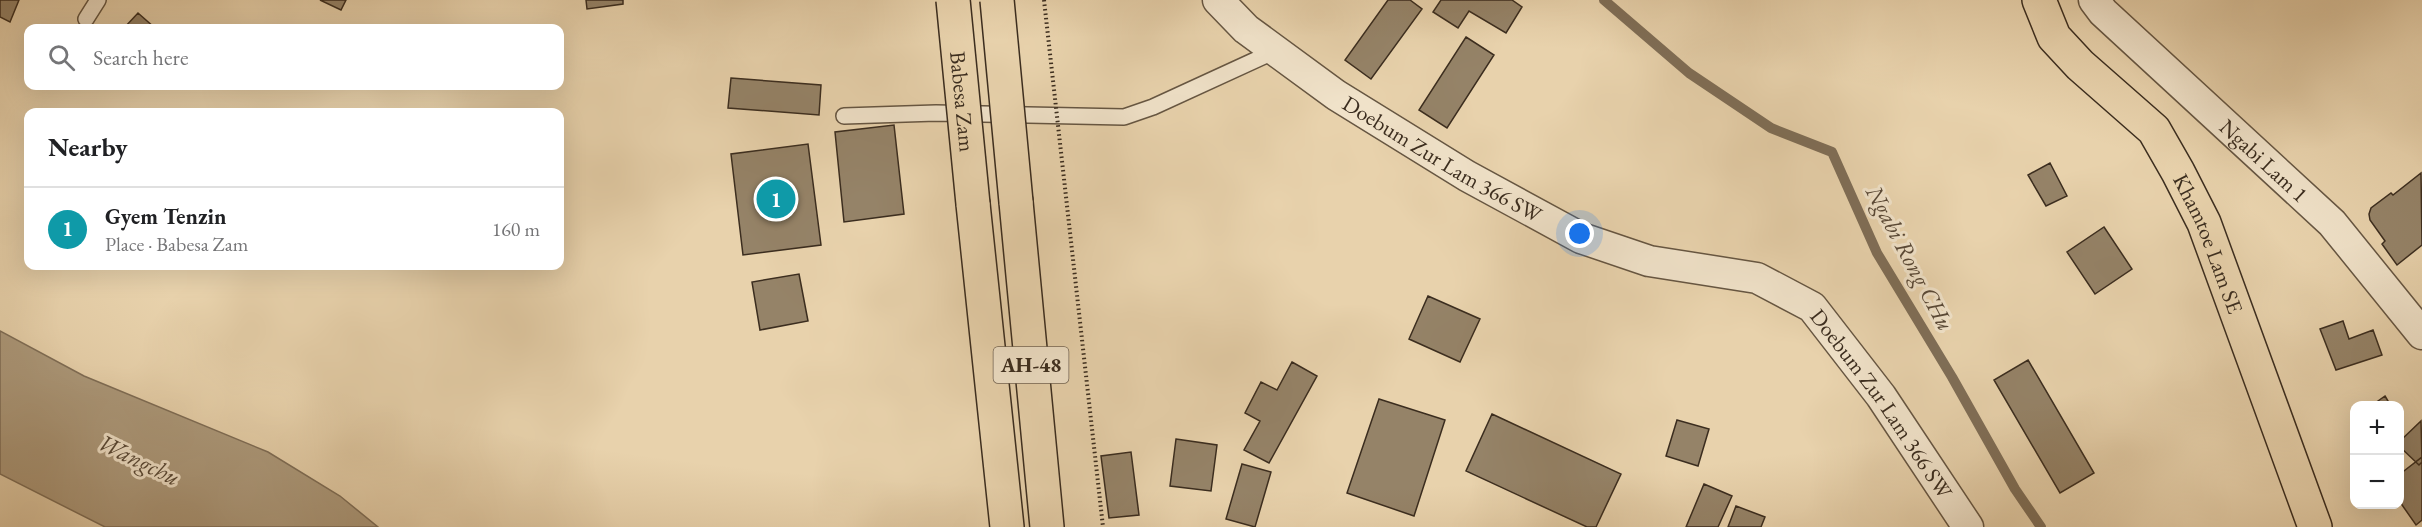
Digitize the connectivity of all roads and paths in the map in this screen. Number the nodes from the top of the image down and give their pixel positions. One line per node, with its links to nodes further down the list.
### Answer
1 (98, 0): 8 (lane)
2 (953, 0): 12 (main road, Babesa Zam / AH-48, bridge)
3 (997, 0): 13 (main road, Babesa Zam / AH-48, bridge)
4 (1044, 0): 14 (path, bridge)
5 (1218, 0): 9 (street, Doebum Zur Lam 366 SW)
6 (2039, 0): 16 (main road, Khamtoe Lam SE)
7 (2094, 0): 11 (street, Ngabi Lam 1)
8 (86, 19)
9 (1275, 51): 10 (lane); 15 (street, Doebum Zur Lam 366 SW)
10 (844, 116)
11 (2422, 334)
12 (1007, 527)
13 (1047, 527)
14 (1103, 527)
15 (1968, 527)
16 (2315, 527)

